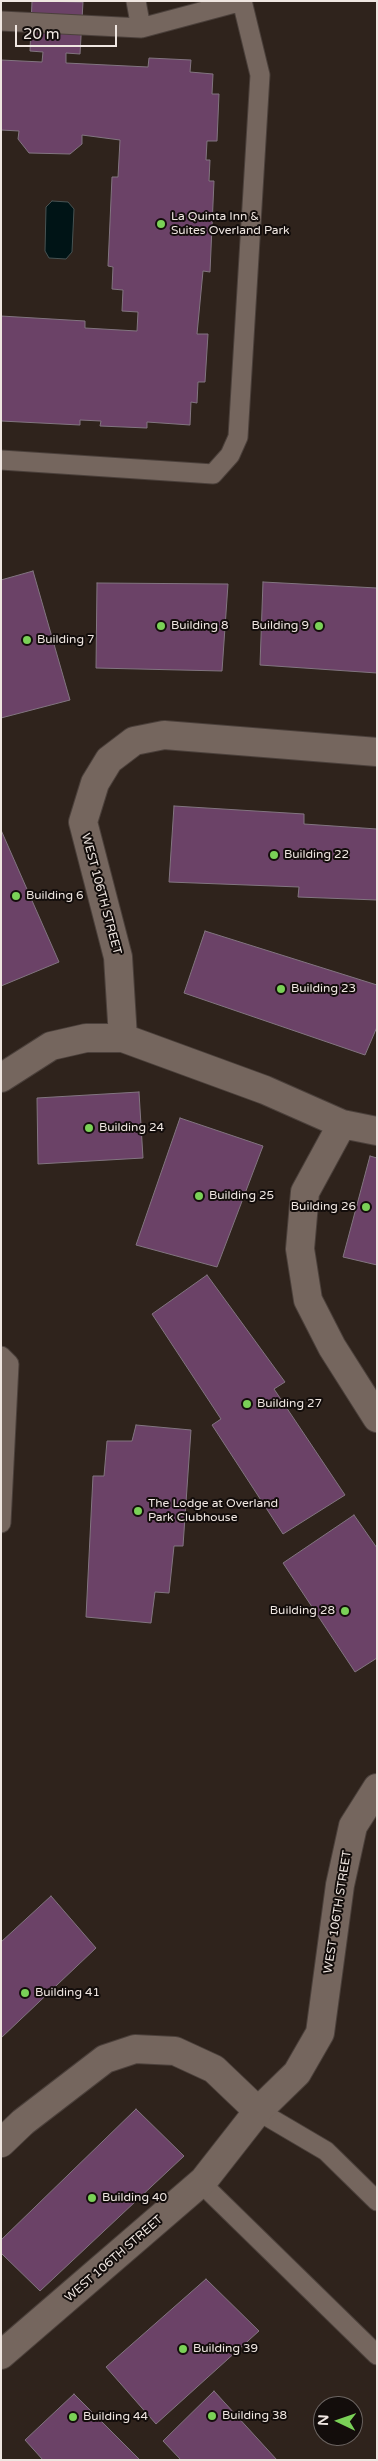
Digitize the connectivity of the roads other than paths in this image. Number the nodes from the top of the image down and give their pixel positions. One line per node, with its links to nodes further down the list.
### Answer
1 (136, 1): 4 (lane)
2 (242, 1): 4 (lane); 5 (lane)
3 (1, 20): 4 (lane)
4 (141, 28)
5 (1, 460)
6 (377, 752): 7 (street, WEST 106TH STREET)
7 (123, 1038): 8 (street); 9 (street)
8 (1, 1078)
9 (342, 1124): 10 (street); 12 (street)
10 (377, 1131)
11 (1, 1356): 13 (lane)
12 (377, 1418)
13 (1, 1523)
14 (377, 1788): 15 (street, WEST 106TH STREET)
15 (258, 2111): 16 (street); 17 (street, WEST 106TH STREET); 18 (lane)
16 (1, 2143)
17 (201, 2183): 19 (street, WEST 106TH STREET); 20 (lane)
18 (377, 2201)
19 (1, 2355)
20 (377, 2355)

